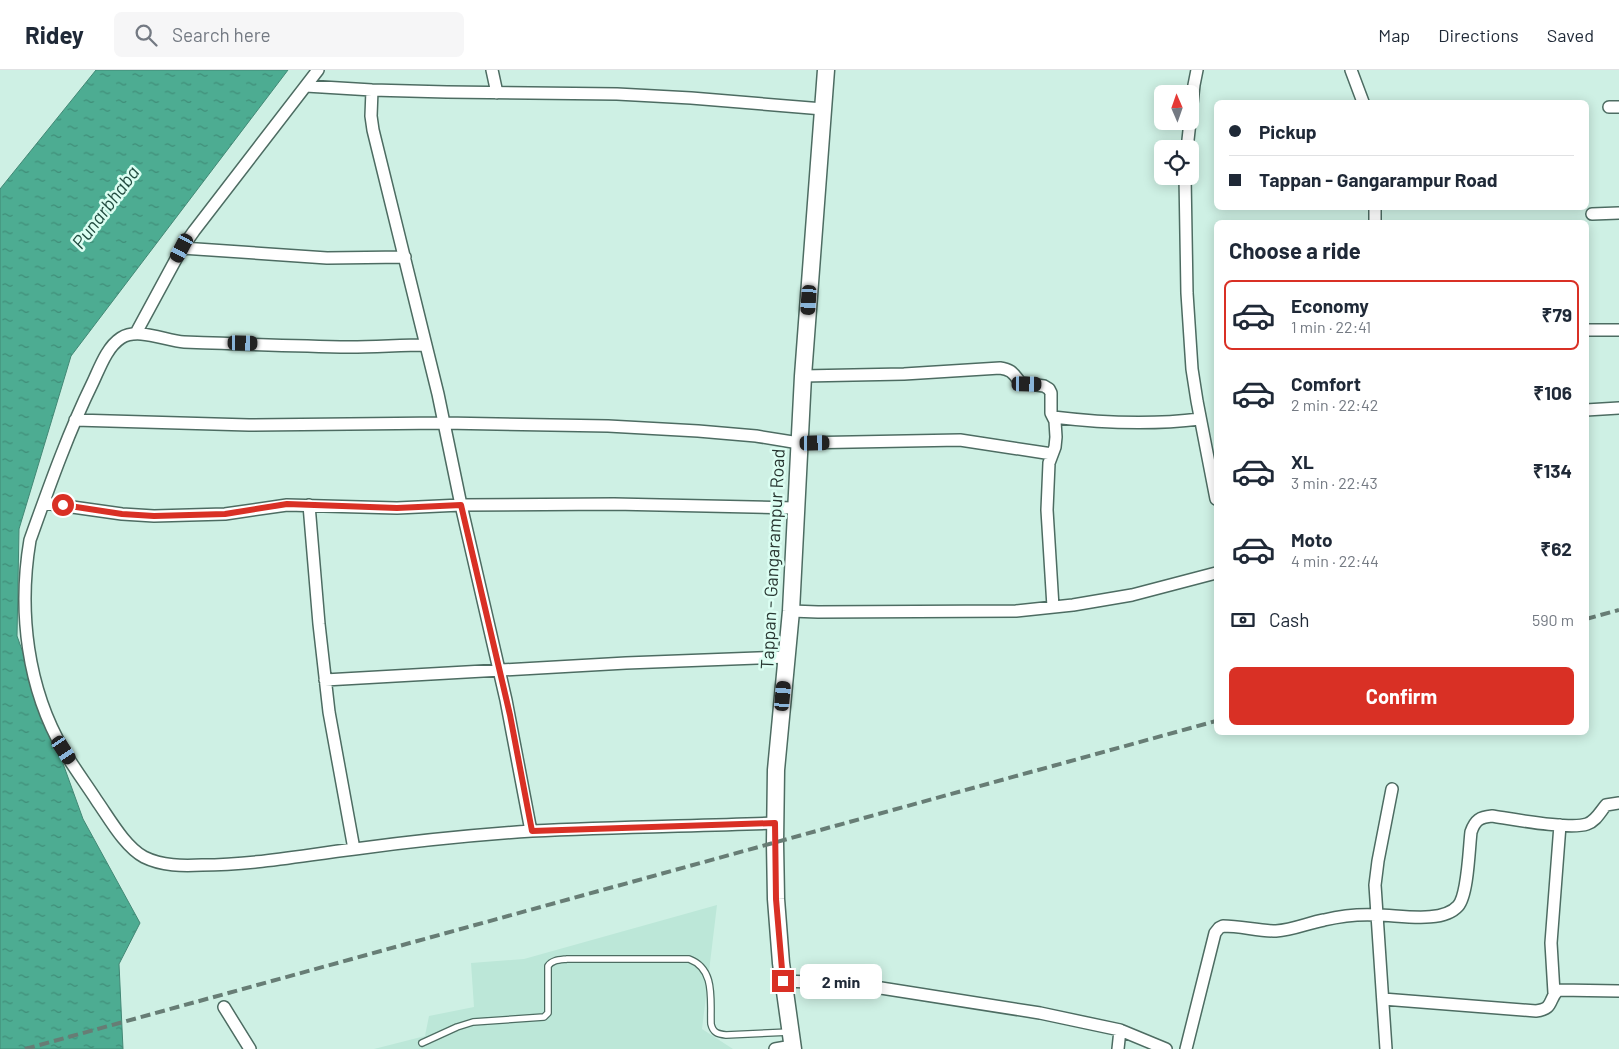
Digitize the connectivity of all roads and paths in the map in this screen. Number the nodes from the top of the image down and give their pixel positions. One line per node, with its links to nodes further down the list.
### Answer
1 (318, 70): 6 (street)
2 (492, 70): 8 (street)
3 (826, 70): 10 (main road, Tappan - Gangarampur Road)
4 (1197, 70): 11 (street)
5 (1351, 70): 9 (street)
6 (306, 86): 7 (street); 15 (street)
7 (372, 90): 8 (street); 16 (street)
8 (496, 93): 10 (street)
9 (1362, 100)
10 (823, 109): 21 (main road, Tappan - Gangarampur Road)
11 (1188, 140)
12 (1185, 185): 25 (street)
13 (1619, 213): 14 (street)
14 (1592, 214)
15 (182, 248): 16 (street); 19 (street)
16 (405, 257): 20 (street)
17 (1589, 330): 18 (street)
18 (1619, 330)
19 (136, 334): 20 (street); 26 (street)
20 (426, 344): 27 (street)
21 (803, 376): 24 (street); 28 (main road, Tappan - Gangarampur Road)
22 (1619, 408): 23 (street)
23 (1589, 410)
24 (1053, 417): 25 (street); 29 (street)
25 (1200, 419): 30 (street)
26 (75, 420): 27 (street); 31 (street)
27 (444, 423): 28 (street); 32 (street)
28 (798, 443): 29 (street); 34 (main road, Tappan - Gangarampur Road)
29 (1052, 454): 36 (street)
30 (1214, 489)
31 (44, 502): 33 (street); 46 (street)
32 (461, 505): 33 (street); 34 (street); 39 (street)
33 (310, 506): 40 (street)
34 (795, 508): 37 (main road, Tappan - Gangarampur Road)
35 (1214, 574): 36 (street)
36 (1054, 607): 37 (street)
37 (791, 611): 38 (main road, Tappan - Gangarampur Road)
38 (786, 657): 39 (street); 43 (main road, Tappan - Gangarampur Road)
39 (499, 670): 40 (street); 45 (street)
40 (325, 680): 46 (street)
41 (1392, 789): 47 (street)
42 (1619, 802): 44 (street)
43 (775, 823): 45 (street); 48 (main road, Tappan - Gangarampur Road)
44 (1560, 825): 47 (street); 50 (street)
45 (532, 831): 46 (street)
46 (354, 849)
47 (1377, 915): 51 (street); 60 (street)
48 (783, 981): 53 (street); 54 (main road, Tappan - Gangarampur Road)
49 (1619, 991): 50 (street)
50 (1554, 993): 51 (street)
51 (1383, 999): 61 (street)
52 (224, 1006): 56 (street)
53 (1120, 1030): 58 (street); 59 (street)
54 (791, 1042): 55 (lane); 57 (street)
55 (422, 1043)
56 (250, 1049)
57 (775, 1049)
58 (1118, 1049)
59 (1166, 1049)
60 (1186, 1049)
61 (1386, 1049)

